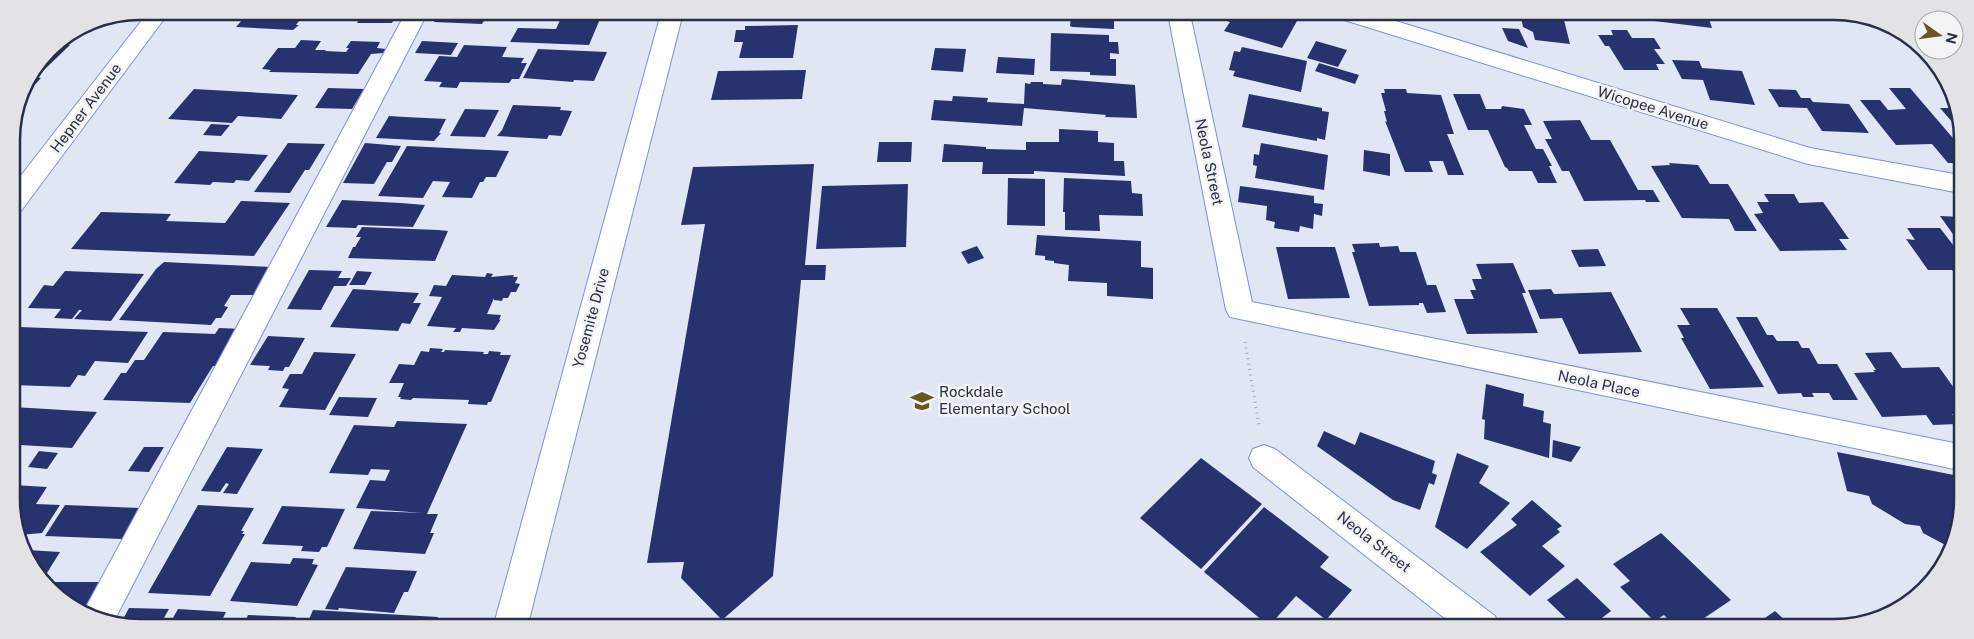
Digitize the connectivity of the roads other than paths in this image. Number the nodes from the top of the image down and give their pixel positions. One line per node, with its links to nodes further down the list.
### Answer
1 (153, 20): 7 (street, Hepner Avenue)
2 (413, 20): 11 (street)
3 (670, 20): 12 (street, Yosemite Drive)
4 (1180, 20): 8 (street, Neola Street)
5 (1368, 20): 6 (street, Wicopee Avenue)
6 (1954, 183)
7 (20, 194)
8 (1240, 310): 9 (street, Neola Place)
9 (1954, 456)
10 (1264, 458): 13 (street, Neola Street)
11 (101, 613)
12 (512, 619)
13 (1473, 619)

